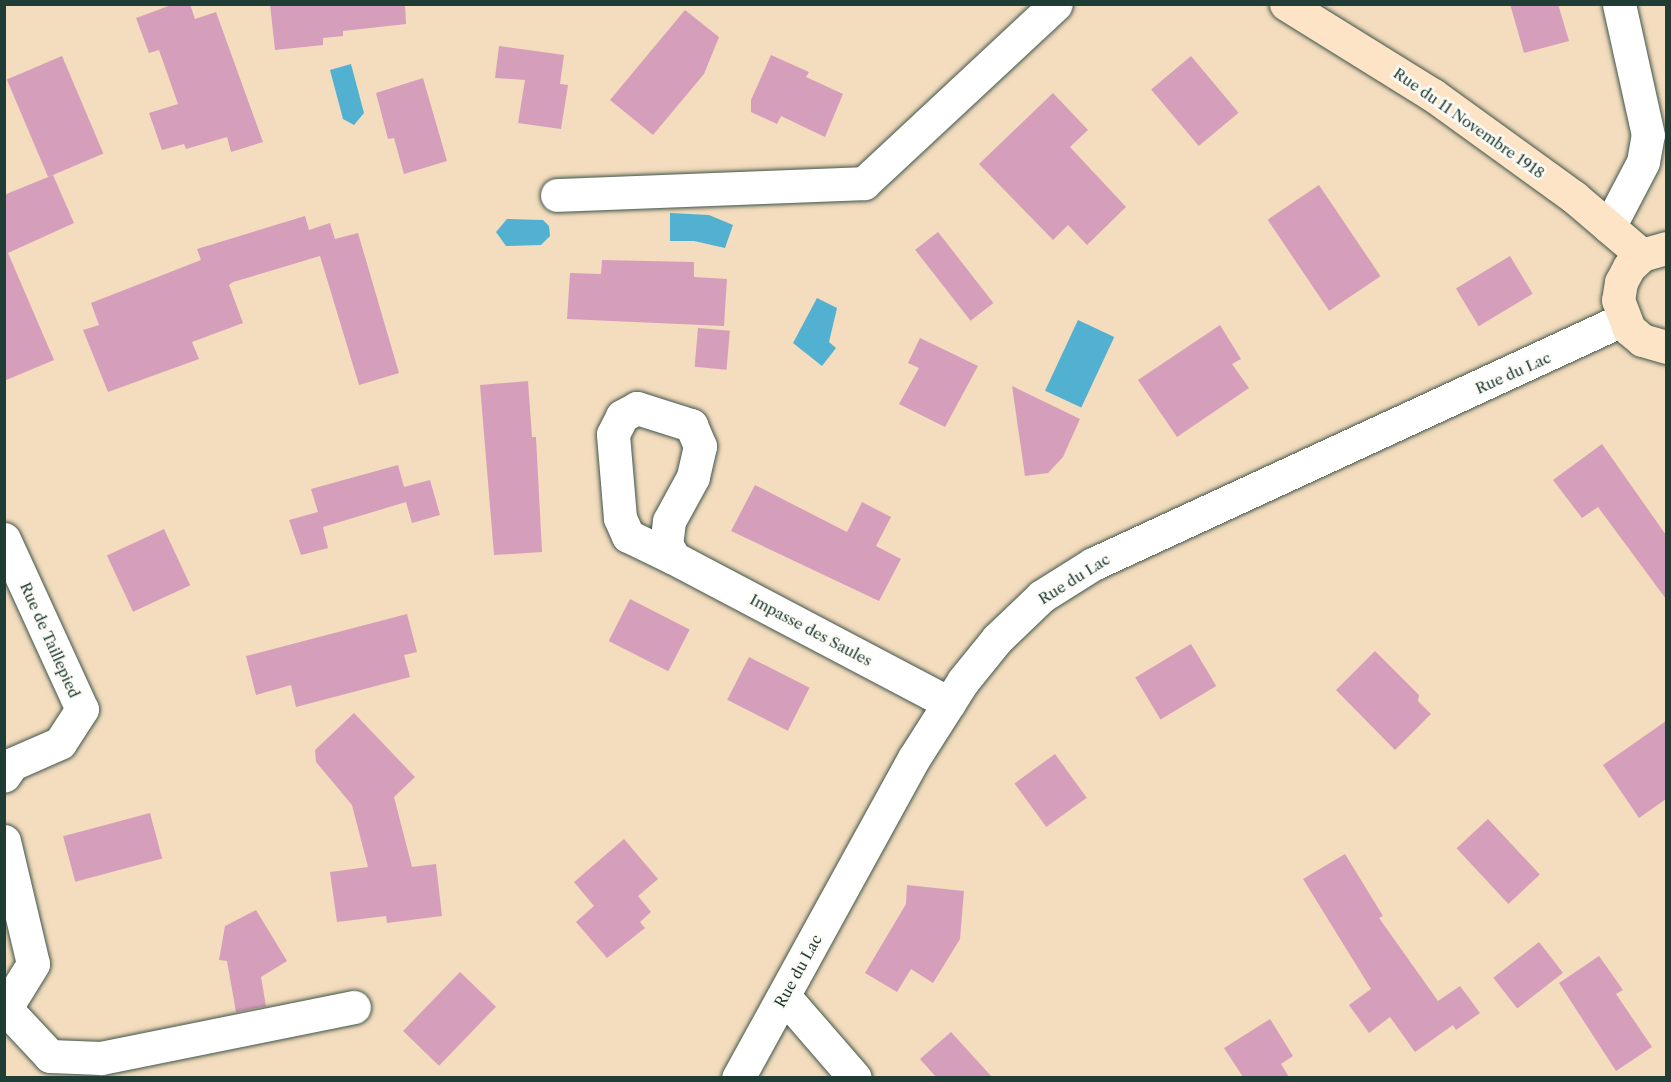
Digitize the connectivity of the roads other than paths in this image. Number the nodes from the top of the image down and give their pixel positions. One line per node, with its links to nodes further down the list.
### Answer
1 (1056, 4): 4 (street)
2 (1286, 4): 5 (street, Rue du 11 Novembre 1918)
3 (1619, 4): 5 (street)
4 (557, 195)
5 (1609, 226): 6 (street, Rue du 11 Novembre 1918)
6 (1654, 252): 7 (street)
7 (1624, 319): 8 (street); 11 (street, Rue du Lac)
8 (1666, 347)
9 (4, 538): 12 (street, Rue de Taillepied)
10 (674, 558): 11 (street, Impasse des Saules)
11 (949, 703): 14 (street, Rue du Lac)
12 (4, 776)
13 (4, 841): 16 (street)
14 (784, 996): 18 (street, Rue du Lac); 19 (street)
15 (354, 1007): 17 (street)
16 (6, 1011): 17 (street)
17 (99, 1068)
18 (738, 1077)
19 (855, 1077)

